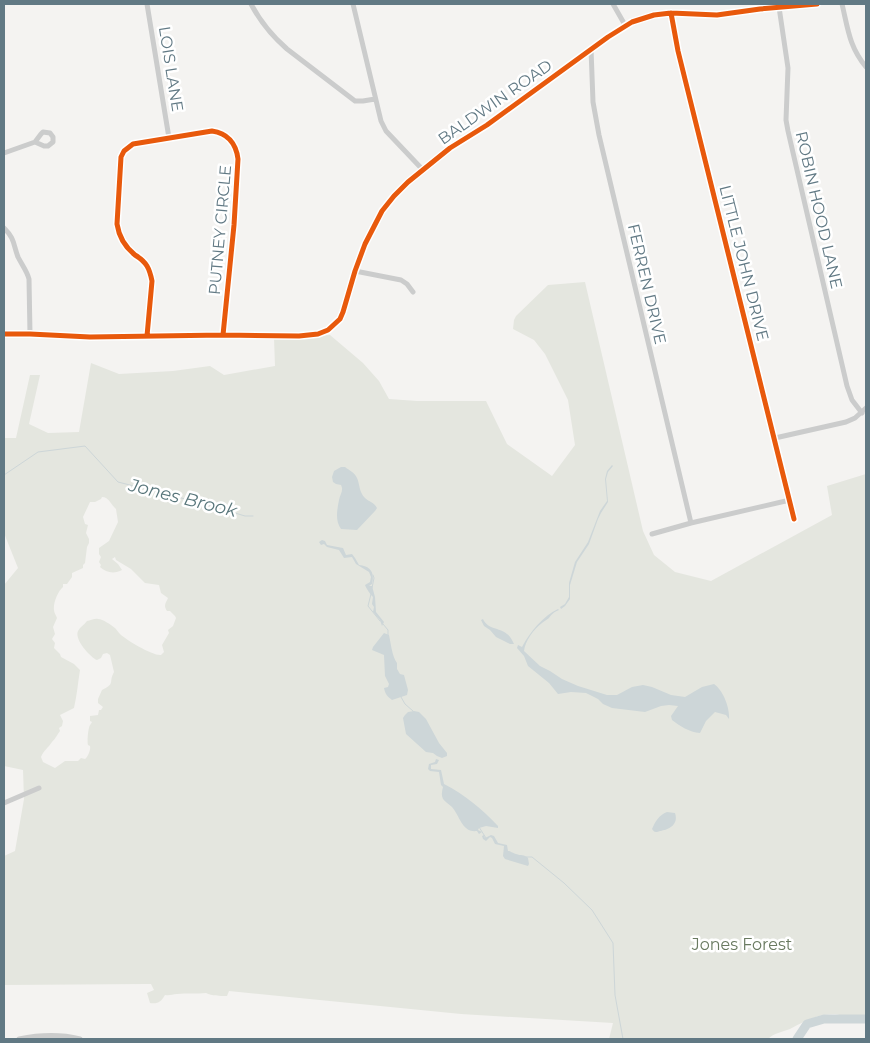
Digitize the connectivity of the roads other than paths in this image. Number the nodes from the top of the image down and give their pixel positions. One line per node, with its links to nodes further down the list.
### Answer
1 (147, 4): 13 (street, LOIS LANE)
2 (251, 4): 12 (street)
3 (353, 4): 12 (street)
4 (613, 4): 9 (street)
5 (817, 4): 7 (street, BALDWIN ROAD)
6 (842, 4): 11 (street)
7 (779, 7): 8 (street, BALDWIN ROAD); 25 (street, ROBIN HOOD LANE)
8 (670, 14): 9 (street, BALDWIN ROAD); 26 (street, LITTLE JOHN DRIVE)
9 (625, 26): 10 (street, BALDWIN ROAD)
10 (590, 49): 16 (street, BALDWIN ROAD); 29 (street, FERREN DRIVE)
11 (866, 67)
12 (375, 99): 16 (street)
13 (169, 138): 22 (street, PUTNEY CIRCLE); 23 (street, PUTNEY CIRCLE)
14 (35, 142): 15 (street)
15 (4, 152)
16 (423, 170): 18 (street, BALDWIN ROAD)
17 (4, 228): 21 (street)
18 (355, 271): 19 (street); 22 (street, BALDWIN ROAD)
19 (413, 292)
20 (4, 334): 21 (street, BALDWIN ROAD)
21 (30, 334): 23 (street, BALDWIN ROAD)
22 (223, 335): 23 (street, BALDWIN ROAD)
23 (147, 336)
24 (866, 408): 25 (street)
25 (862, 413): 26 (street)
26 (774, 438): 27 (street, LITTLE JOHN DRIVE)
27 (790, 500): 28 (street, LITTLE JOHN DRIVE); 29 (street)
28 (794, 519)
29 (691, 523): 30 (street)
30 (652, 534)
31 (39, 788): 32 (street)
32 (4, 803)
33 (19, 1039): 34 (street)
34 (80, 1039)

